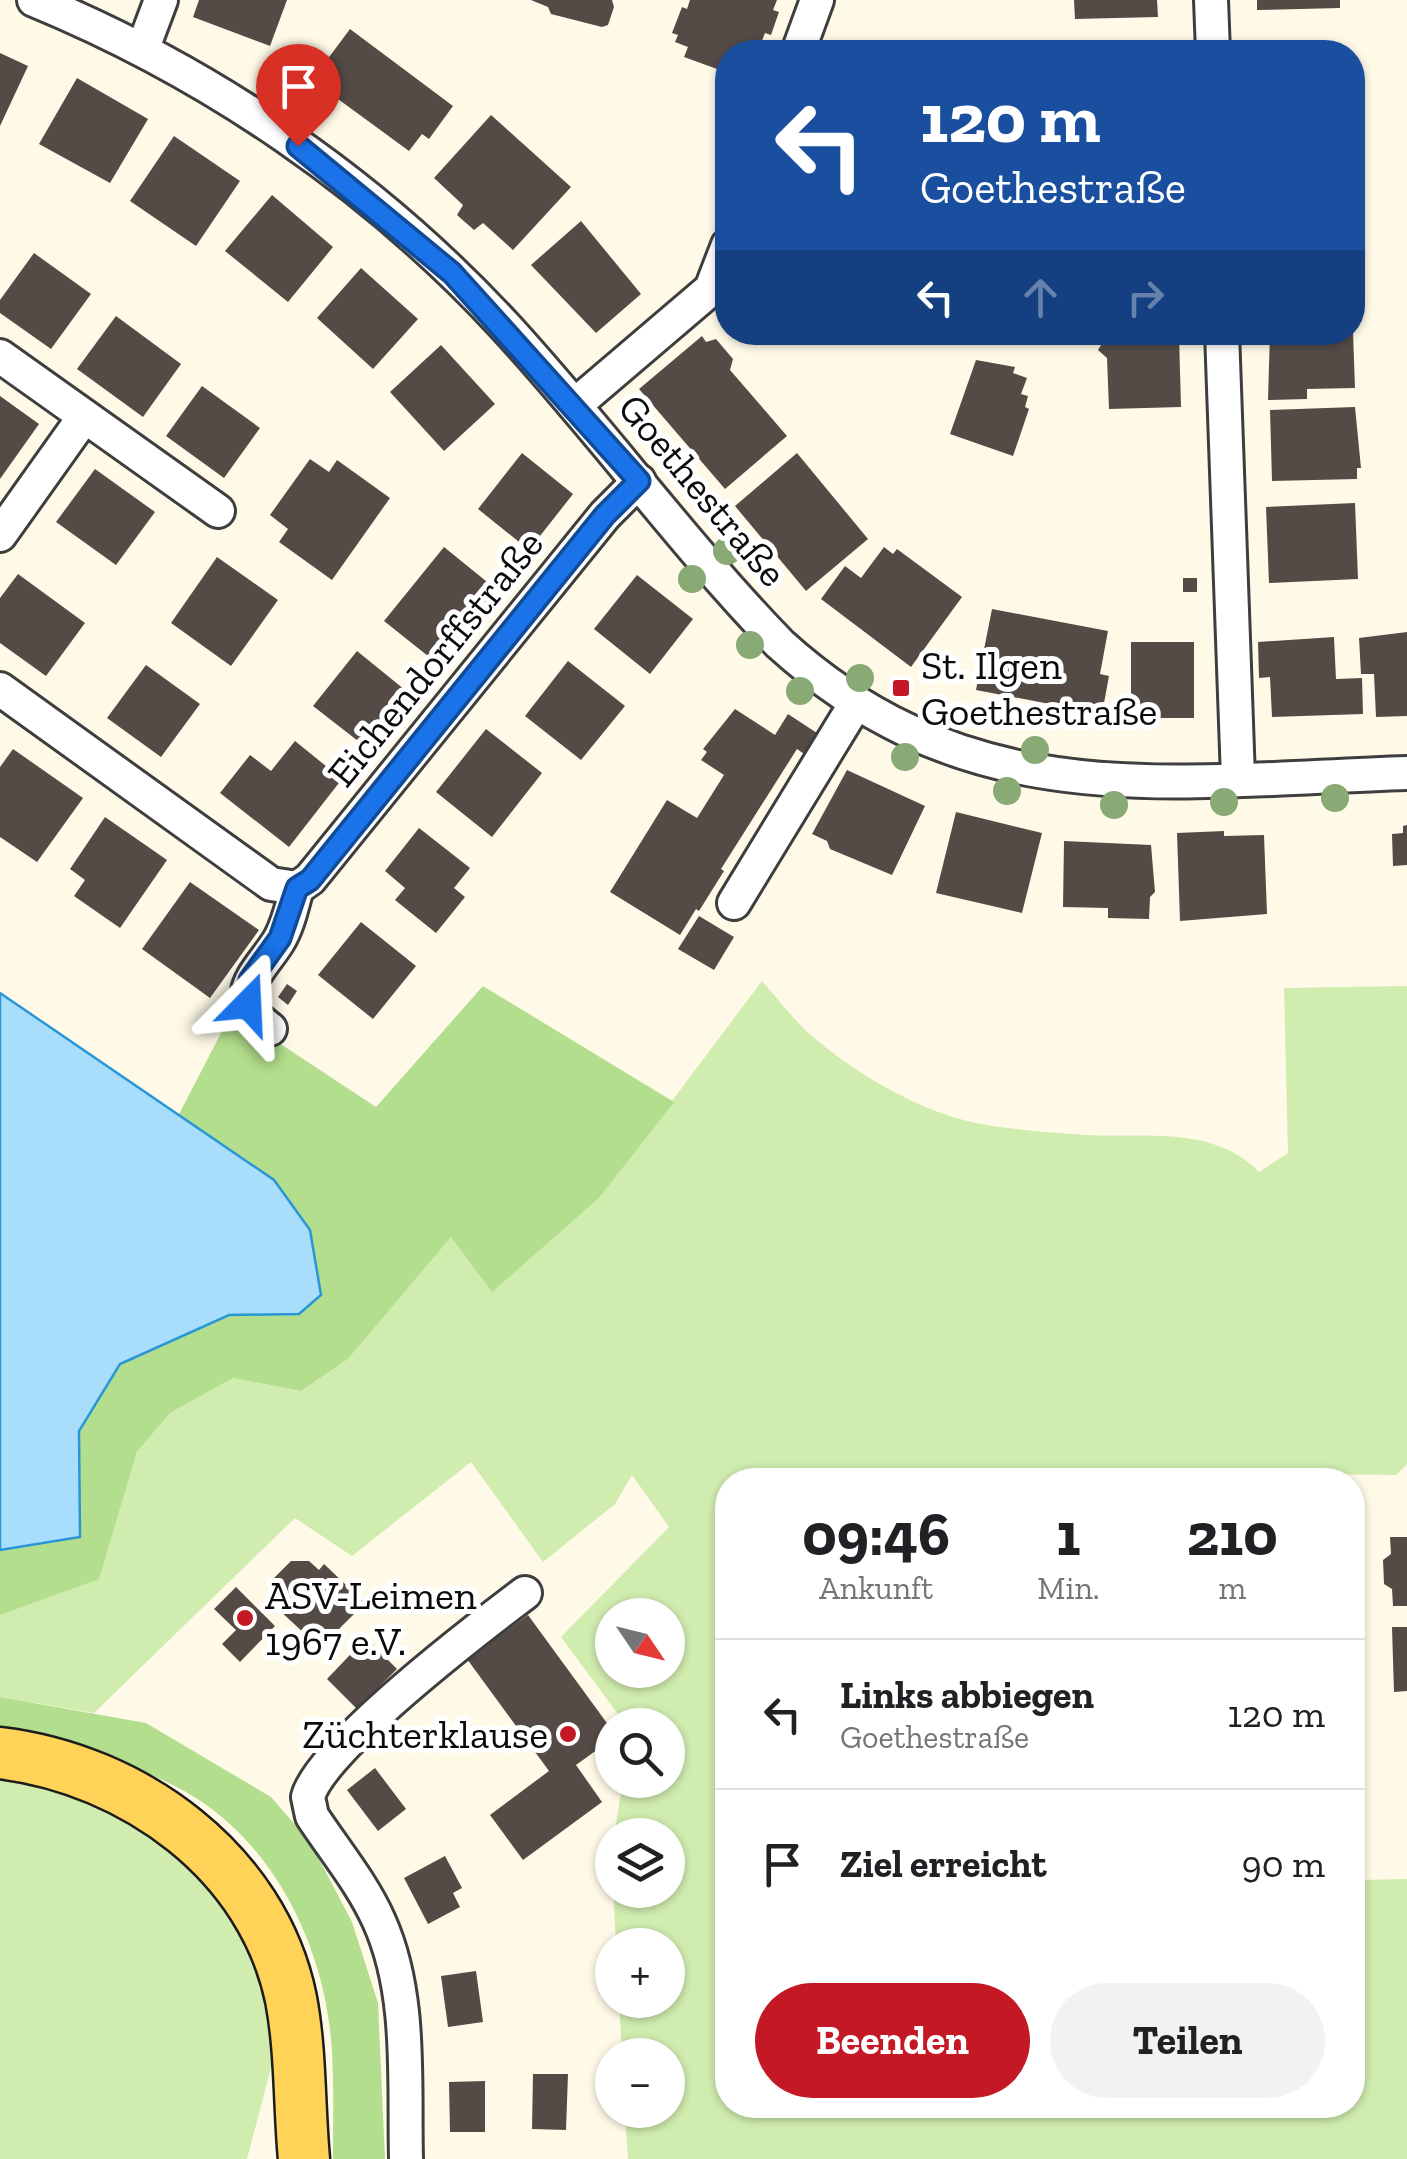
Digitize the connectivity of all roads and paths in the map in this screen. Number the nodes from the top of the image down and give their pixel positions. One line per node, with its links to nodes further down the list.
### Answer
1 (34, 0): 7 (street, Goethestraße)
2 (161, 0): 7 (street)
3 (818, 0): 5 (street)
4 (1211, 0): 6 (street)
5 (803, 40)
6 (1212, 40)
7 (144, 48): 11 (street, Goethestraße)
8 (715, 281): 11 (street)
9 (1222, 345): 19 (street)
10 (0, 356): 12 (street)
11 (575, 405): 13 (street, Goethestraße)
12 (84, 417): 14 (street); 15 (street)
13 (639, 481): 17 (street, Goethestraße); 20 (street, Eichendorffstraße)
14 (218, 511)
15 (0, 535)
16 (0, 690): 20 (street)
17 (856, 703): 19 (street, Goethestraße); 21 (street)
18 (1407, 773): 19 (street, Goethestraße)
19 (1238, 778)
20 (297, 888): 22 (street, Eichendorffstraße)
21 (734, 903)
22 (270, 1029)
23 (525, 1593): 28 (street)
24 (0, 1752): 25 (main road)
25 (298, 2088): 26 (main road); 27 (main road)
26 (276, 2159)
27 (304, 2159)
28 (406, 2159)

